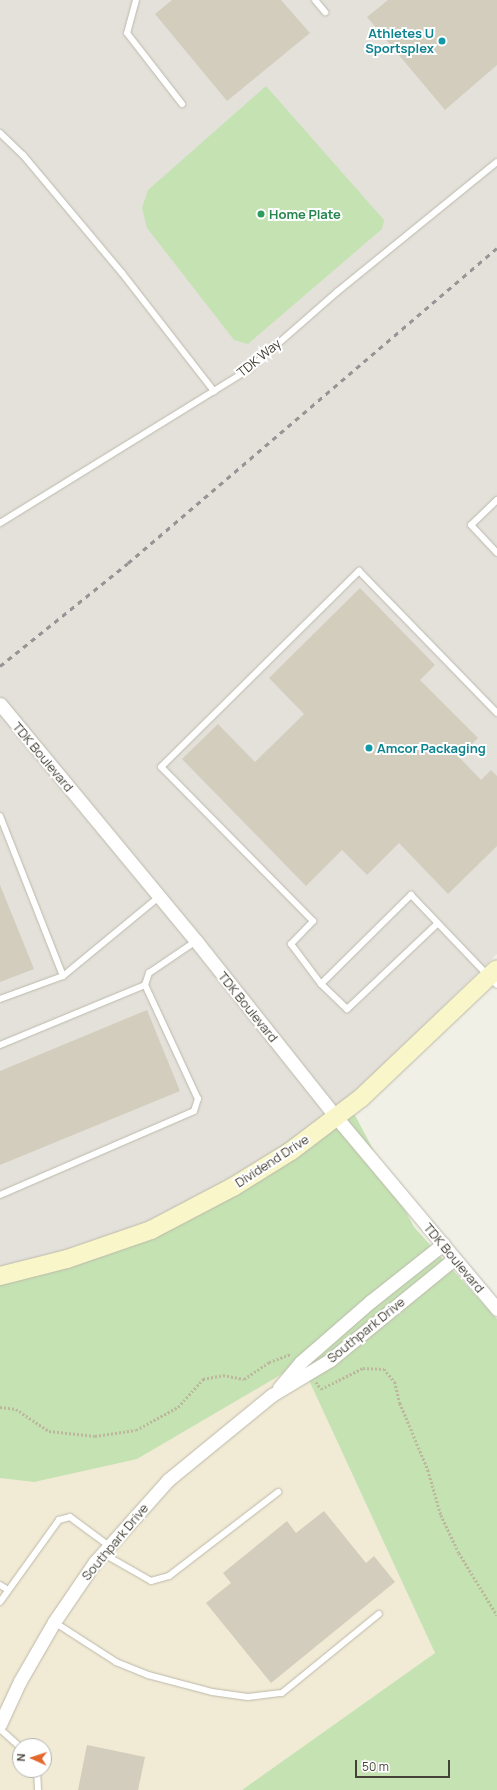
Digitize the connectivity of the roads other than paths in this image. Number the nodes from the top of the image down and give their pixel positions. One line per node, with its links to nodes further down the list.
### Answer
1 (136, 0): 4 (lane)
2 (315, 0): 3 (lane)
3 (325, 12)
4 (182, 104)
5 (0, 133): 7 (lane)
6 (497, 162): 7 (lane, TDK Way)
7 (214, 390): 9 (lane, TDK Way)
8 (497, 500): 10 (lane)
9 (0, 523)
10 (497, 553)
11 (0, 704): 14 (street, TDK Boulevard)
12 (497, 713): 19 (lane)
13 (0, 816): 17 (lane)
14 (159, 897): 16 (street, TDK Boulevard); 17 (lane)
15 (437, 924): 18 (lane); 19 (lane); 19 (lane)
16 (196, 942): 20 (lane); 23 (street, TDK Boulevard)
17 (63, 976): 21 (lane)
18 (494, 977): 23 (street, Dividend Drive)
19 (321, 984)
20 (145, 985): 22 (lane); 24 (lane)
21 (0, 999)
22 (0, 1045)
23 (336, 1117): 25 (street, TDK Boulevard); 27 (street, Dividend Drive)
24 (0, 1195)
25 (442, 1244): 26 (street, TDK Boulevard); 29 (street, Southpark Drive)
26 (454, 1258): 28 (street, TDK Boulevard); 29 (street, Southpark Drive)
27 (0, 1276)
28 (497, 1309)
29 (272, 1395): 31 (street, Southpark Drive)
30 (278, 1492): 31 (lane)
31 (105, 1549): 33 (lane); 36 (street, Southpark Drive)
32 (0, 1585): 33 (lane)
33 (8, 1590): 34 (lane)
34 (0, 1602)
35 (378, 1614): 36 (lane)
36 (54, 1622): 37 (street, Southpark Drive)
37 (0, 1724)
38 (0, 1729): 39 (lane)
39 (12, 1740)
40 (37, 1778): 41 (lane)
41 (38, 1790)

